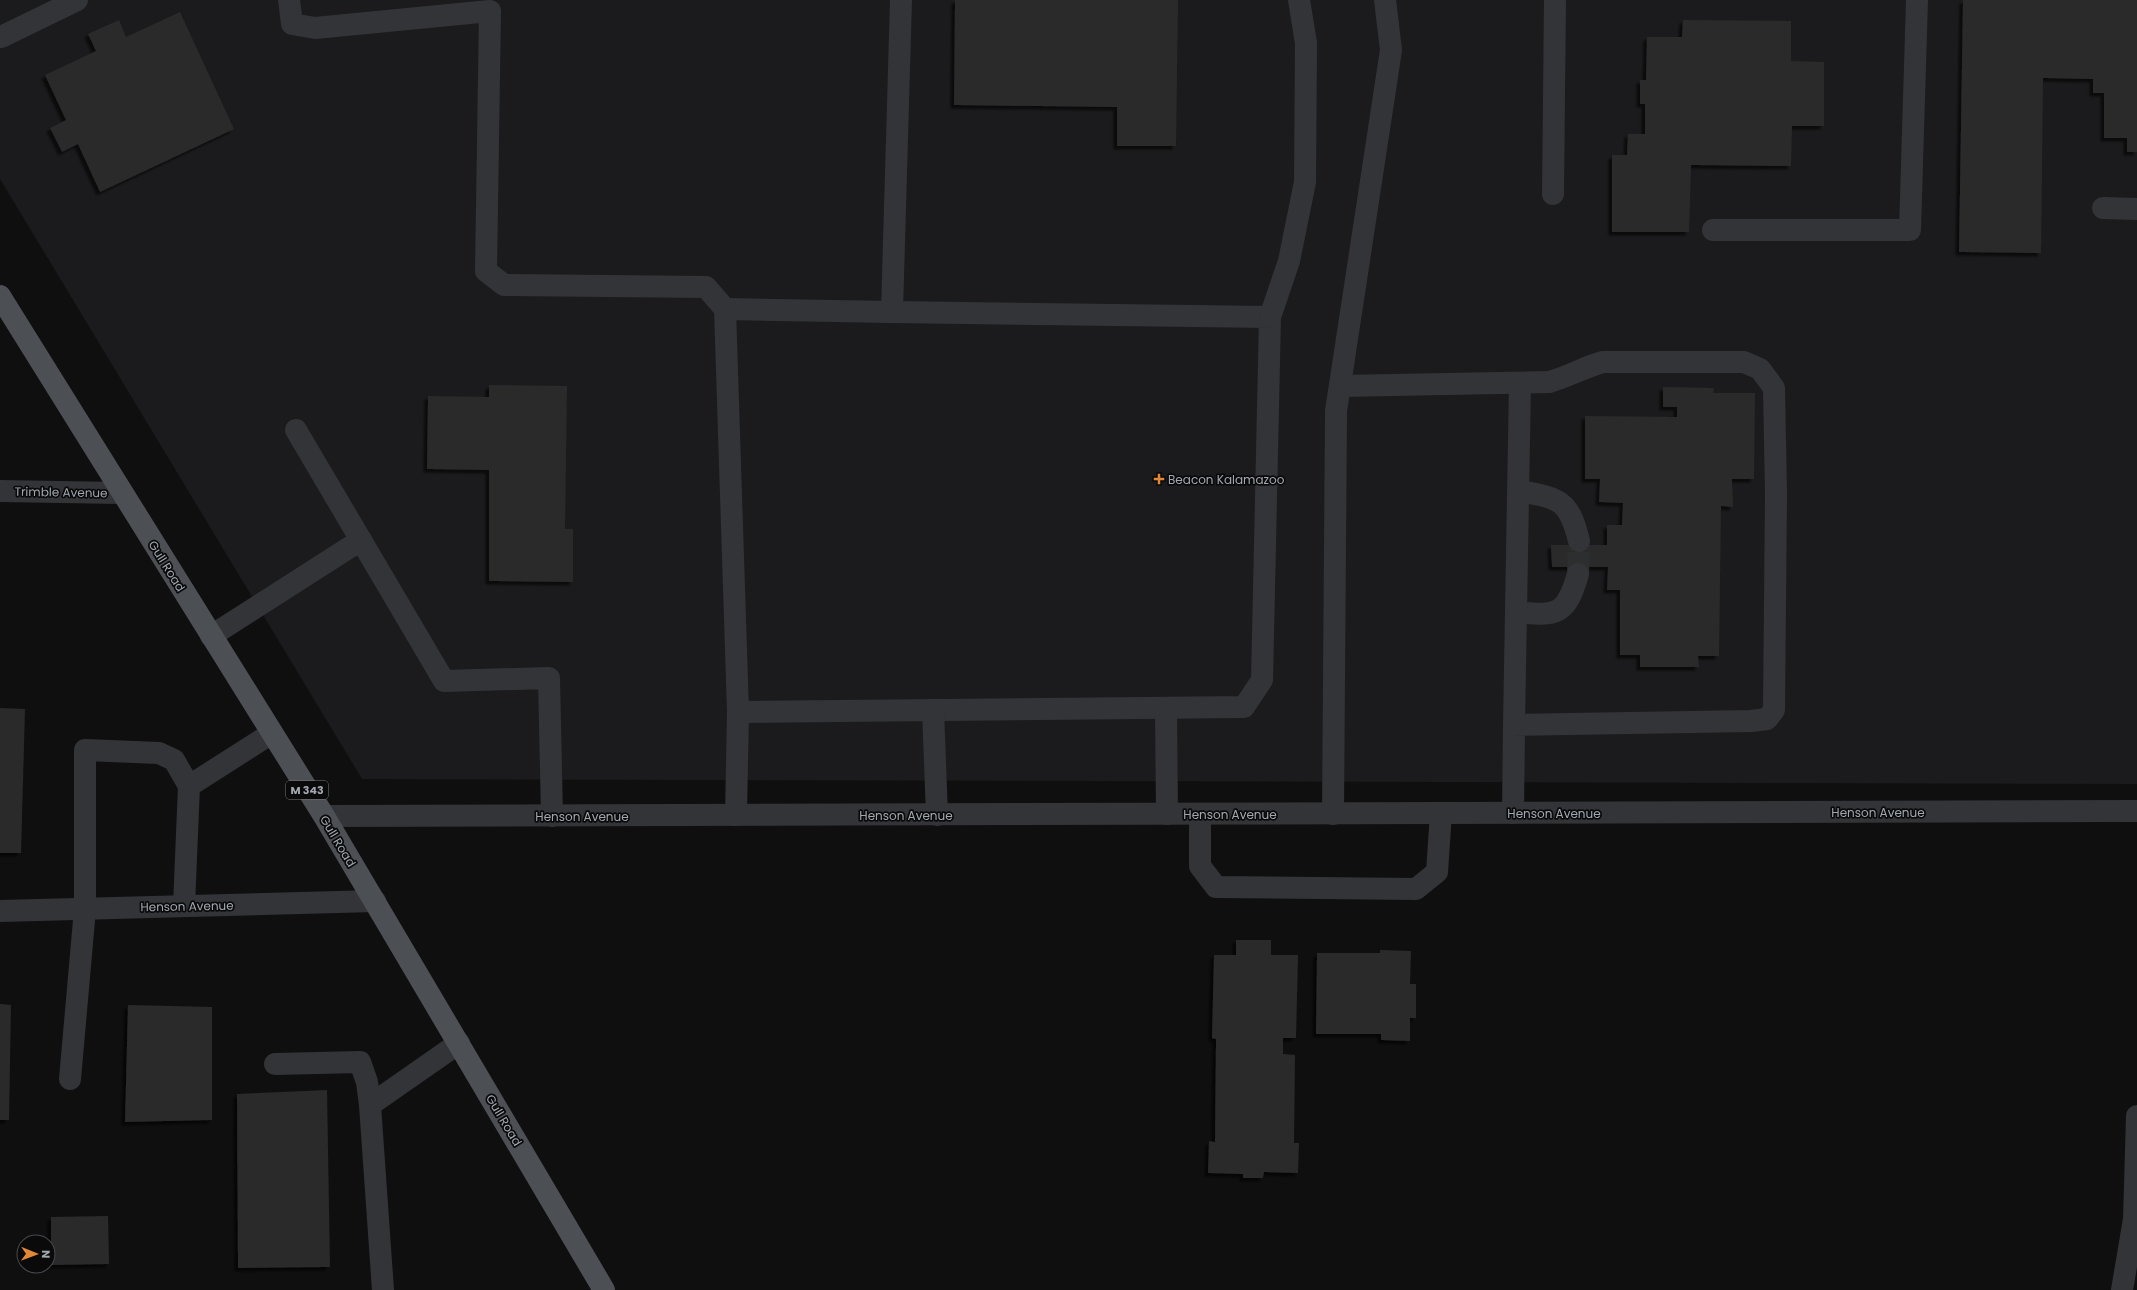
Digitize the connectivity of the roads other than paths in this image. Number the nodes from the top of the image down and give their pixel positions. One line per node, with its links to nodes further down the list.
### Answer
1 (77, 0): 9 (street)
2 (289, 0): 8 (street)
3 (900, 0): 16 (street)
4 (1299, 0): 17 (street)
5 (1385, 0): 19 (street)
6 (1555, 0): 10 (street)
7 (1917, 0): 13 (street)
8 (489, 5): 15 (street)
9 (1, 37)
10 (1553, 194)
11 (2103, 208): 12 (street)
12 (2137, 209)
13 (1712, 230)
14 (0, 296): 23 (main road, Gull Road / M 343)
15 (725, 309): 16 (street); 31 (street)
16 (892, 312): 17 (street)
17 (1270, 317): 29 (street)
18 (1520, 383): 19 (street); 22 (street); 32 (street)
19 (1340, 386): 40 (street)
20 (296, 430): 24 (street)
21 (0, 491): 23 (street, Trimble Avenue)
22 (1518, 491): 25 (street); 27 (street)
23 (121, 493): 28 (main road, Gull Road / M 343)
24 (361, 540): 28 (street); 44 (street)
25 (1579, 541)
26 (1578, 574): 27 (street)
27 (1516, 612): 32 (street)
28 (211, 636): 33 (main road, Gull Road / M 343)
29 (1166, 708): 30 (street); 38 (street)
30 (933, 710): 31 (street); 42 (street)
31 (738, 712): 41 (street)
32 (1514, 724): 37 (street)
33 (272, 733): 34 (street); 43 (main road, Gull Road / M 343)
34 (189, 786): 46 (street); 47 (street)
35 (2137, 811): 37 (street, Henson Avenue)
36 (1441, 813): 37 (street, Henson Avenue); 39 (street); 40 (street, Henson Avenue)
37 (1512, 813)
38 (1166, 814): 39 (street, Henson Avenue); 42 (street, Henson Avenue)
39 (1200, 814): 40 (street, Henson Avenue)
40 (1333, 814)
41 (736, 815): 42 (street, Henson Avenue); 44 (street, Henson Avenue)
42 (938, 815)
43 (324, 816): 44 (street, Henson Avenue); 45 (main road, Gull Road / M 343)
44 (552, 816)
45 (375, 901): 46 (street, Henson Avenue); 49 (main road, Gull Road / M 343)
46 (184, 906): 47 (street, Henson Avenue)
47 (85, 909): 48 (street, Henson Avenue); 51 (street)
48 (0, 911)
49 (459, 1043): 52 (street); 55 (main road, Gull Road / M 343)
50 (275, 1064): 52 (street)
51 (70, 1079)
52 (370, 1105): 54 (street)
53 (2137, 1116): 56 (street)
54 (383, 1290)
55 (604, 1290)
56 (2122, 1290)

